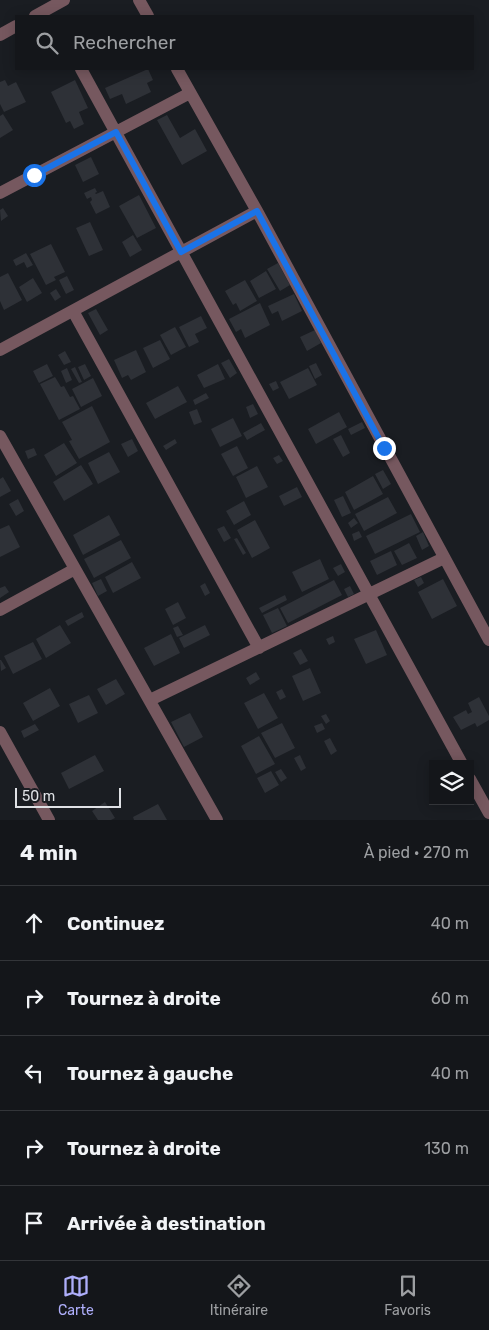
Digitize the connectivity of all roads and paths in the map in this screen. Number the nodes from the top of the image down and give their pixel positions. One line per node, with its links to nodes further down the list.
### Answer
1 (64, 0): 3 (street)
2 (139, 0): 5 (street)
3 (48, 8): 4 (street)
4 (37, 15)
5 (147, 15)
6 (15, 27): 7 (street)
7 (0, 35)
8 (82, 70): 11 (street)
9 (178, 70): 10 (street)
10 (190, 92): 11 (street); 13 (street)
11 (116, 132): 12 (street); 14 (street)
12 (0, 193)
13 (257, 211): 14 (street); 18 (street)
14 (181, 252): 15 (street); 20 (street)
15 (73, 311): 16 (street); 23 (street)
16 (0, 350)
17 (0, 436): 19 (street)
18 (444, 558): 20 (street); 22 (street)
19 (75, 568): 21 (street); 24 (street)
20 (368, 595): 23 (street); 26 (street)
21 (0, 610)
22 (489, 640)
23 (259, 648): 24 (street)
24 (150, 700): 30 (street)
25 (0, 732): 29 (street)
26 (460, 760)
27 (474, 786): 28 (street)
28 (489, 813)
29 (49, 820)
30 (217, 820)

